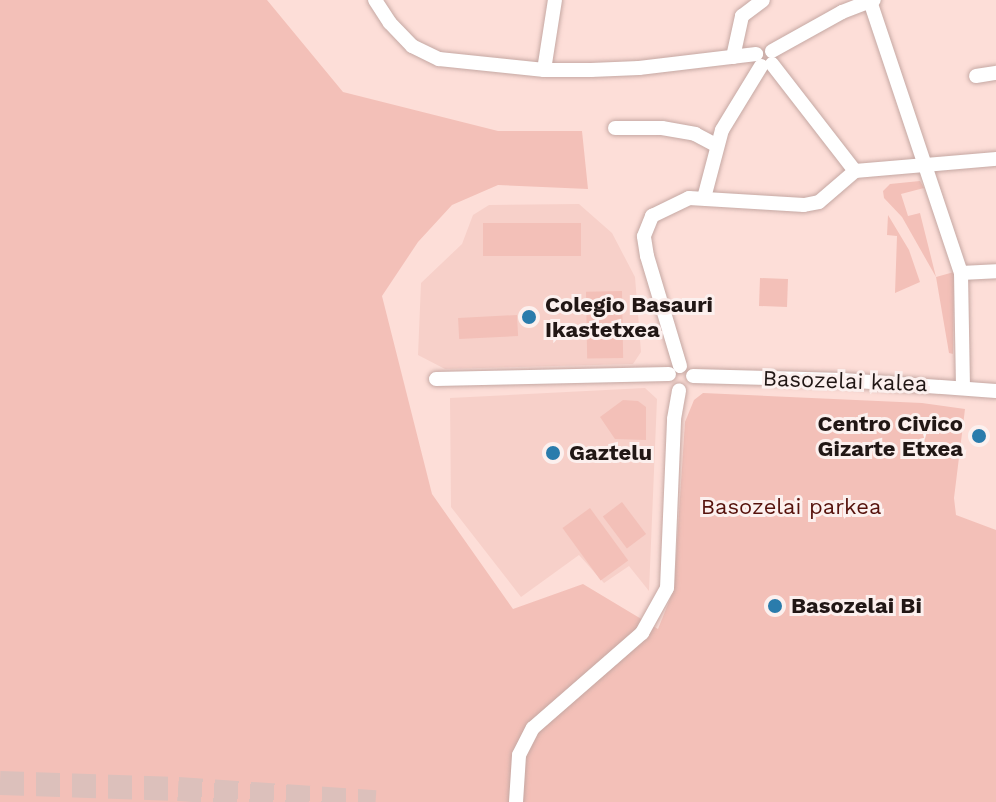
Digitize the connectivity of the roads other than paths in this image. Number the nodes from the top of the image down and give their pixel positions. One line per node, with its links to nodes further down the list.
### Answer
1 (375, 0): 7 (street)
2 (555, 0): 7 (street)
3 (763, 0): 5 (street)
4 (872, 1): 6 (street); 13 (street)
5 (733, 57): 6 (street); 7 (street)
6 (765, 59): 11 (street); 14 (street)
7 (544, 70)
8 (996, 73): 9 (street)
9 (976, 76)
10 (615, 128): 11 (street)
11 (716, 145): 15 (street)
12 (996, 159): 13 (street)
13 (926, 167): 14 (street); 17 (street)
14 (855, 171): 15 (street)
15 (704, 198): 18 (street)
16 (996, 271): 17 (street)
17 (961, 273): 21 (street)
18 (674, 370): 19 (street); 20 (street); 22 (street)
19 (693, 376): 21 (street, Basozelai kalea); 22 (street)
20 (436, 379)
21 (963, 386): 23 (street, Basozelai kalea)
22 (679, 390): 24 (street)
23 (996, 391)
24 (516, 802)

